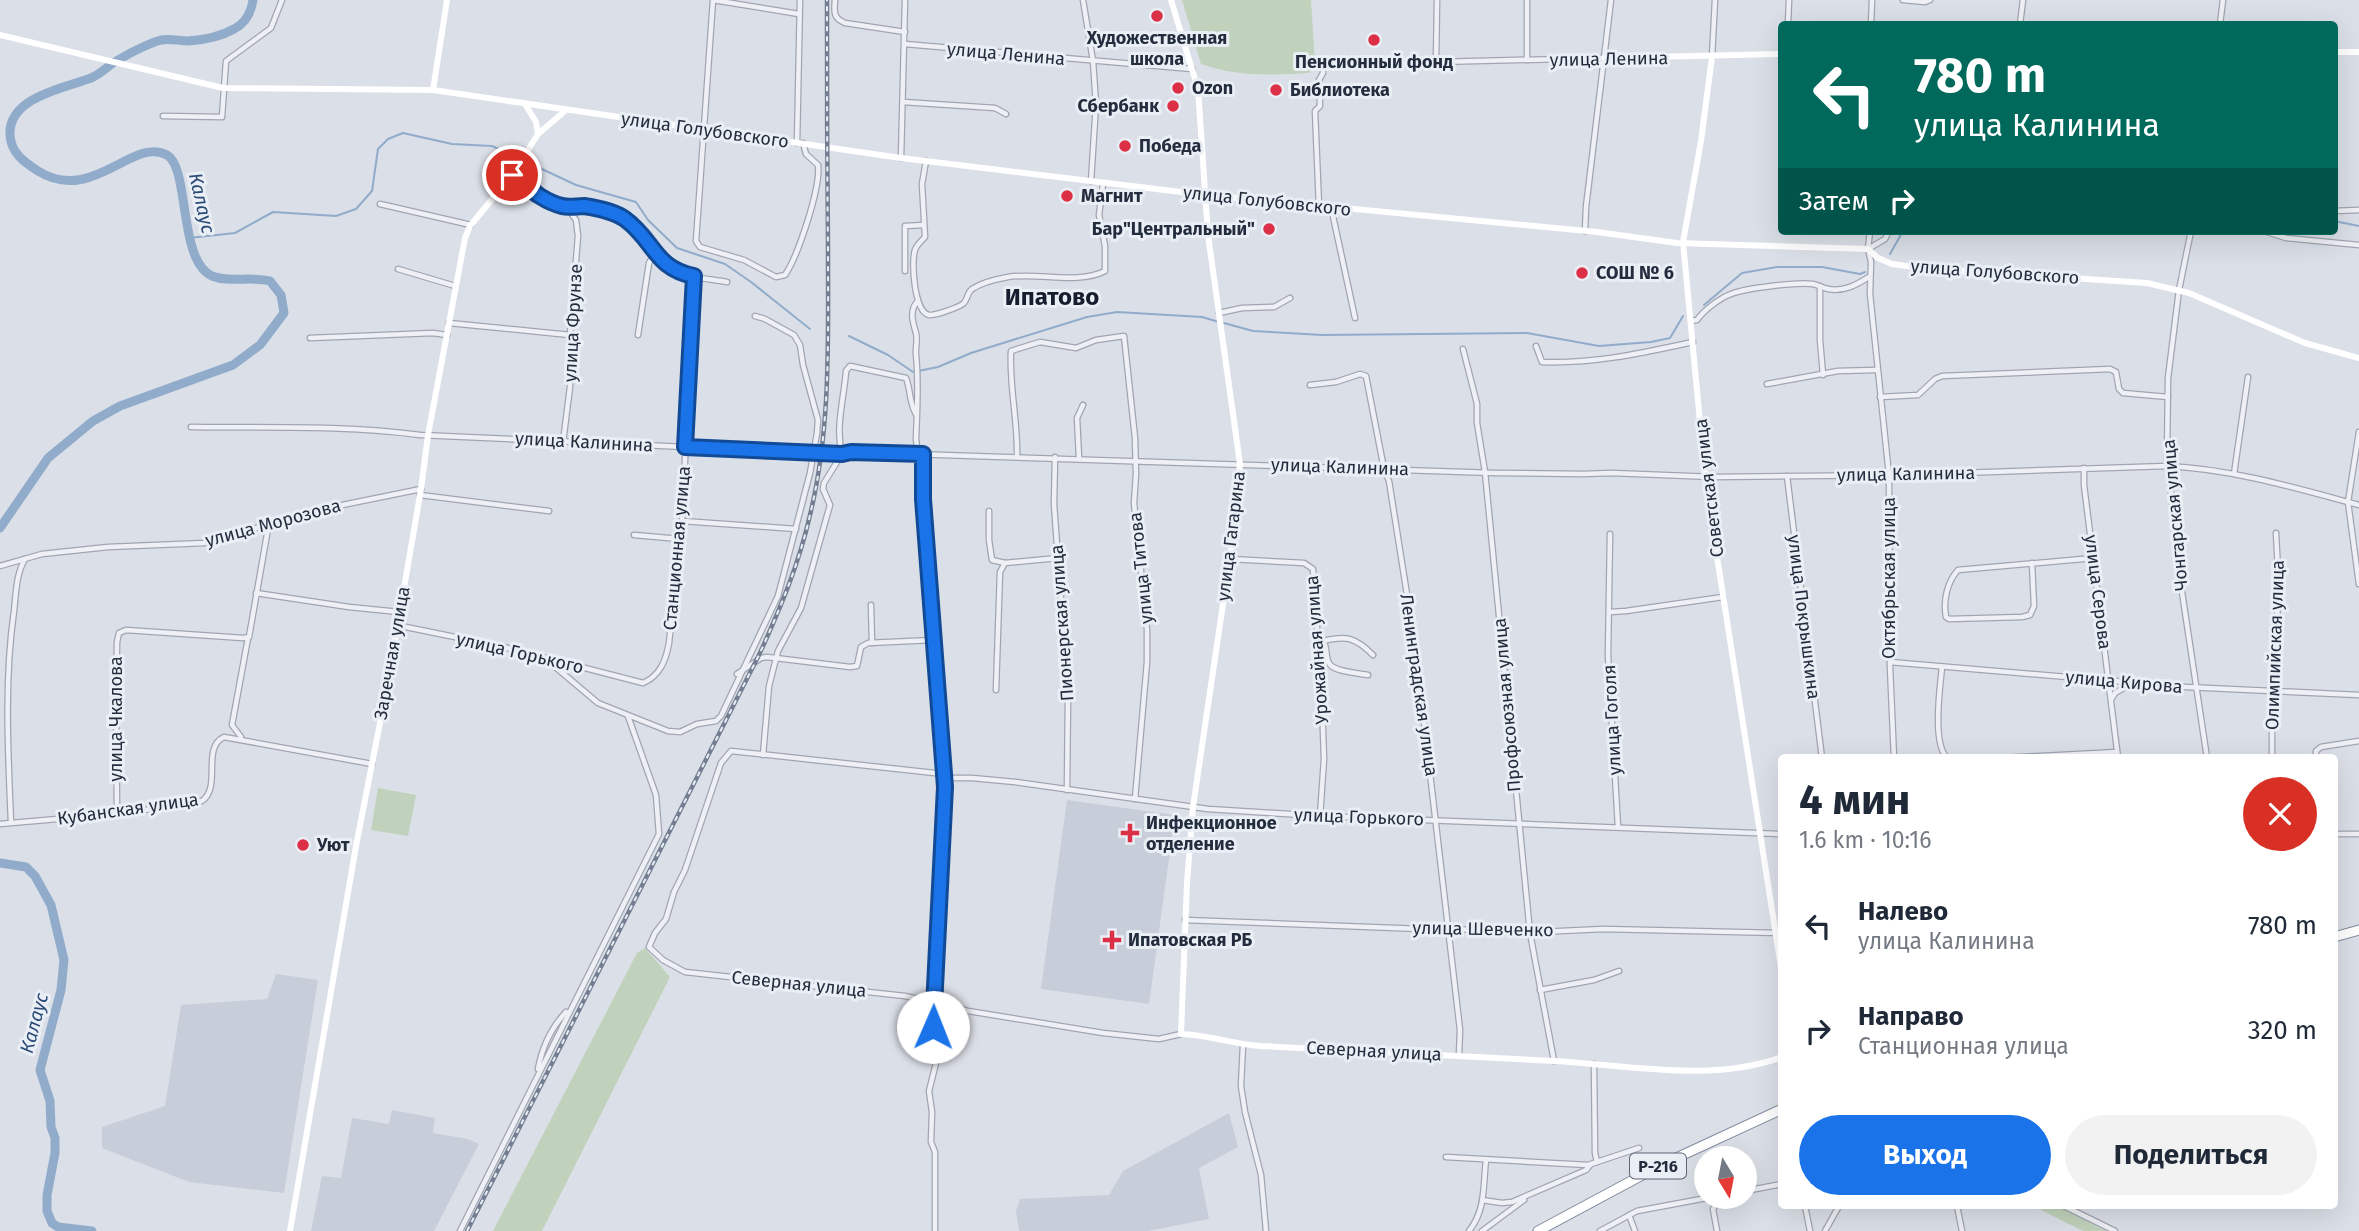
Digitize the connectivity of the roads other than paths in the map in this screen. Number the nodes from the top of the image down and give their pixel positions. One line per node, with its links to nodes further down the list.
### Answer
1 (282, 0): 37 (street)
2 (447, 0): 38 (street)
3 (713, 0): 20 (street); 44 (street)
4 (800, 0): 20 (street)
5 (835, 0): 25 (street)
6 (905, 0): 25 (street)
7 (1092, 0): 19 (street)
8 (1171, 0): 36 (street, улица Гагарина)
9 (1437, 0): 33 (street, улица Ленина)
10 (1527, 0): 33 (street)
11 (1611, 0): 32 (street)
12 (1715, 0): 31 (street, Советская улица)
13 (1789, 0): 21 (street)
14 (1872, 0): 22 (street)
15 (1903, 0): 16 (street)
16 (1930, 0)
17 (2023, 0): 23 (street)
18 (2223, 0): 24 (street)
19 (1083, 1): 34 (street)
20 (799, 14): 46 (street)
21 (1788, 21)
22 (1871, 21)
23 (2020, 21)
24 (2220, 21)
25 (905, 32): 27 (street)
26 (0, 35): 37 (street, улица Голубовского)
27 (905, 44): 34 (street, улица Ленина); 39 (street)
28 (2338, 52): 29 (street)
29 (2359, 52)
30 (1778, 54): 31 (street, улица Ленина)
31 (1712, 57): 32 (street, улица Ленина); 68 (street, Советская улица)
32 (1605, 58): 33 (street, улица Ленина); 63 (street)
33 (1527, 60)
34 (1093, 61): 36 (street, улица Ленина); 50 (street)
35 (1323, 65): 55 (street)
36 (1192, 69): 52 (street, улица Гагарина)
37 (223, 88): 38 (street, улица Голубовского); 43 (street)
38 (433, 90): 40 (street, улица Голубовского)
39 (903, 102): 42 (street); 47 (street)
40 (525, 104): 41 (street, улица Голубовского); 45 (street)
41 (566, 110): 44 (street, улица Голубовского); 45 (street, Заречная улица)
42 (1006, 114)
43 (163, 116)
44 (703, 129): 46 (street, улица Голубовского); 46 (street)
45 (538, 134): 49 (street, Заречная улица)
46 (800, 143): 47 (street, улица Голубовского)
47 (901, 158): 48 (street, улица Голубовского)
48 (926, 161): 50 (street, улица Голубовского); 62 (street)
49 (512, 175): 56 (street); 61 (street, Заречная улица)
50 (1091, 182): 51 (street, улица Голубовского)
51 (1103, 184): 52 (street, улица Голубовского); 85 (street)
52 (1206, 195): 55 (street, улица Голубовского); 86 (street, улица Гагарина)
53 (380, 204): 61 (street)
54 (585, 206): 56 (street); 60 (street); 73 (street)
55 (1319, 206): 57 (street, улица Голубовского)
56 (566, 207): 60 (street)
57 (1331, 207): 63 (street, улица Голубовского); 88 (street)
58 (2359, 210): 59 (street)
59 (2338, 211)
60 (576, 220): 92 (street, улица Фрунзе)
61 (471, 225): 79 (street, Заречная улица)
62 (924, 225): 71 (street); 72 (street)
63 (1585, 231): 68 (street, улица Голубовского)
64 (1870, 235): 70 (street, Октябрьская улица)
65 (1887, 235): 70 (street)
66 (2190, 235): 82 (street, Чонгарская улица)
67 (2279, 235): 69 (street)
68 (1684, 242): 70 (street, улица Голубовского); 89 (street, Советская улица)
69 (2359, 245)
70 (1868, 249): 77 (street, Октябрьская улица); 82 (street, улица Голубовского)
71 (905, 250): 72 (street); 75 (street)
72 (915, 250): 85 (street)
73 (655, 253): 76 (street); 93 (street)
74 (398, 269): 79 (street)
75 (905, 271)
76 (694, 276): 78 (street); 112 (street, Станционная улица)
77 (1870, 277): 81 (street); 99 (street, Октябрьская улица)
78 (727, 282)
79 (455, 286): 90 (street, Заречная улица)
80 (1821, 286): 81 (street); 83 (street); 89 (street)
81 (1827, 289): 83 (street)
82 (2179, 290): 98 (street, улица Голубовского); 105 (street, Чонгарская улица)
83 (1821, 295): 100 (street)
84 (1290, 298): 86 (street)
85 (916, 302): 107 (street)
86 (1220, 315): 120 (street, улица Гагарина)
87 (755, 316): 113 (street)
88 (1354, 318)
89 (1692, 321): 95 (street, Советская улица)
90 (449, 323): 91 (street, Заречная улица); 92 (street)
91 (447, 335): 94 (street); 110 (street, Заречная улица)
92 (570, 335): 111 (street, улица Фрунзе)
93 (638, 335)
94 (310, 338)
95 (1694, 341): 96 (street); 126 (street, Советская улица)
96 (1536, 346)
97 (1463, 349): 124 (street, Профсоюзная улица)
98 (2359, 358)
99 (1876, 370): 100 (street); 104 (street, Октябрьская улица)
100 (1823, 375): 102 (street)
101 (2248, 377): 125 (street)
102 (1767, 384)
103 (1310, 386): 123 (street, Ленинградская улица)
104 (1880, 397): 105 (street); 127 (street, Октябрьская улица)
105 (2168, 397): 121 (street, Чонгарская улица)
106 (1083, 405): 118 (street)
107 (916, 415): 114 (street); 115 (street)
108 (191, 427): 110 (street, улица Калинина)
109 (2359, 432): 130 (street)
110 (428, 435): 111 (street, улица Калинина); 129 (street, Заречная улица)
111 (563, 442): 112 (street, улица Калинина)
112 (685, 447): 113 (street, улица Калинина); 134 (street, Станционная улица)
113 (812, 453): 114 (street, улица Калинина); 136 (street)
114 (842, 454): 115 (street, улица Калинина); 161 (street)
115 (923, 454): 116 (street, улица Калинина); 156 (street)
116 (1017, 456): 117 (street, улица Калинина); 119 (street, улица Титова)
117 (1055, 457): 118 (street, улица Калинина); 142 (street, Пионерская улица)
118 (1079, 458): 119 (street, улица Калинина)
119 (1136, 461): 120 (street, улица Калинина); 192 (street, улица Титова)
120 (1240, 464): 123 (street, улица Калинина); 144 (street, улица Гагарина)
121 (2167, 466): 122 (street, улица Калинина); 125 (street, улица Калинина); 172 (street, Чонгарская улица)
122 (2084, 468): 127 (street, улица Калинина); 143 (street, улица Серова)
123 (1384, 469): 124 (street, улица Калинина); 196 (street, Ленинградская улица)
124 (1485, 472): 126 (street, улица Калинина); 199 (street, Профсоюзная улица)
125 (2234, 474): 130 (street, улица Калинина)
126 (1704, 475): 128 (street, улица Калинина); 150 (street, Советская улица)
127 (1889, 475): 128 (street, улица Калинина); 162 (street, Октябрьская улица)
128 (1787, 476): 181 (street, улица Покрышкина)
129 (420, 492): 132 (street, улица Морозова); 135 (street, улица Морозова); 152 (street, Заречная улица)
130 (2348, 502): 131 (street, улица Калинина); 148 (street)
131 (2359, 505)
132 (549, 511)
133 (989, 511): 145 (street)
134 (682, 521): 136 (street); 140 (street, Станционная улица)
135 (268, 523): 141 (street, улица Морозова); 149 (street)
136 (796, 529): 165 (street)
137 (2276, 533): 174 (street, Олимпийская улица)
138 (634, 534): 140 (street)
139 (1610, 534): 153 (street, улица Гоголя)
140 (680, 539): 170 (street, Станционная улица)
141 (26, 558): 147 (street, улица Морозова); 197 (street)
142 (1058, 558): 145 (street); 191 (street, Пионерская улица)
143 (2094, 558): 146 (street); 169 (street, улица Серова)
144 (1229, 559): 157 (street, Урожайная улица); 193 (street, улица Гагарина)
145 (1005, 563): 173 (street)
146 (2032, 563): 146 (street)
147 (0, 566)
148 (2359, 583)
149 (256, 593): 152 (street); 155 (street)
150 (1723, 597): 153 (street); 201 (street, Советская улица)
151 (872, 606): 158 (street)
152 (399, 612): 154 (street, Заречная улица)
153 (1609, 612): 200 (street, улица Гоголя)
154 (396, 625): 160 (street, улица Горького); 189 (street, Заречная улица)
155 (249, 636): 178 (street); 194 (street, улица Чкалова)
156 (933, 640): 158 (street); 190 (street)
157 (1321, 641): 159 (street); 164 (street); 166 (street, Урожайная улица)
158 (872, 643): 161 (street)
159 (1373, 655)
160 (543, 657): 170 (street, улица Горького); 177 (street)
161 (776, 659): 165 (street); 188 (street)
162 (1890, 662): 163 (street, улица Кирова); 182 (street, Октябрьская улица)
163 (1942, 667): 169 (street, улица Кирова); 183 (street)
164 (1335, 668): 166 (street); 168 (street)
165 (744, 669): 167 (street); 177 (street)
166 (1320, 670): 195 (street, Урожайная улица)
167 (737, 674)
168 (1368, 675)
169 (2109, 680): 171 (street, улица Кирова); 176 (street, улица Серова)
170 (643, 682)
171 (2134, 683): 172 (street, улица Кирова); 176 (street)
172 (2195, 688): 174 (street, улица Кирова); 185 (street, Чонгарская улица)
173 (996, 690)
174 (2272, 690): 175 (street, улица Кирова); 186 (street, Олимпийская улица)
175 (2359, 695)
176 (2111, 699): 184 (street, улица Серова)
177 (628, 715): 238 (street)
178 (243, 739): 189 (street, Кубанская улица); 194 (street, Кубанская улица)
179 (2359, 741): 187 (street)
180 (731, 751): 188 (street, улица Горького); 213 (street, Северная улица)
181 (1822, 754)
182 (1894, 754)
183 (1944, 754)
184 (2117, 754)
185 (2206, 754)
186 (2272, 754)
187 (2316, 754)
188 (763, 755): 190 (street, улица Горького)
189 (372, 764): 237 (street, Заречная улица)
190 (944, 775): 191 (street, улица Горького); 213 (street)
191 (1067, 790): 192 (street, улица Горького)
192 (1135, 799): 193 (street, улица Горького)
193 (1193, 807): 195 (street, улица Горького); 205 (street, улица Гагарина)
194 (117, 814): 197 (street, Кубанская улица)
195 (1320, 816): 196 (street, улица Горького)
196 (1437, 820): 199 (street, улица Горького); 206 (street, Ленинградская улица)
197 (11, 822): 198 (street, Кубанская улица)
198 (0, 824)
199 (1518, 824): 200 (street, улица Горького); 208 (street, Профсоюзная улица)
200 (1618, 827): 201 (street, улица Горького)
201 (1760, 834): 202 (street, улица Горького); 209 (street, Советская улица)
202 (1778, 834)
203 (2338, 834): 204 (street)
204 (2359, 834)
205 (1185, 920): 206 (street, улица Шевченко); 214 (street, улица Гагарина)
206 (1448, 930): 208 (street, улица Шевченко); 216 (street, Ленинградская улица)
207 (2359, 930): 210 (highway)
208 (1530, 933): 209 (street, улица Шевченко); 212 (street, Профсоюзная улица)
209 (1778, 933)
210 (2338, 936)
211 (1619, 971): 212 (street)
212 (1540, 990): 218 (street, Профсоюзная улица)
213 (933, 1004): 214 (street, Северная улица); 239 (street)
214 (1181, 1034): 215 (street, Северная улица)
215 (1243, 1045): 216 (street, Северная улица); 240 (street)
216 (1459, 1055): 218 (street, Северная улица)
217 (1778, 1058): 219 (street, Северная улица)
218 (1554, 1061): 219 (street, Северная улица)
219 (1594, 1064): 224 (street)
220 (1778, 1111): 243 (highway, Р-216)
221 (1639, 1148): 224 (street)
222 (1446, 1157): 223 (street)
223 (1486, 1160): 225 (street); 229 (street)
224 (1597, 1162): 225 (street)
225 (1591, 1164): 228 (street)
226 (1778, 1185): 227 (street)
227 (1757, 1189)
228 (1533, 1193): 229 (street); 242 (street)
229 (1482, 1200): 241 (street)
230 (1694, 1200): 236 (street)
231 (1713, 1209): 246 (street)
232 (1806, 1209): 247 (street)
233 (1837, 1209): 248 (street)
234 (1958, 1209): 249 (street)
235 (2070, 1209): 250 (street)
236 (1629, 1215): 244 (street); 245 (street)
237 (290, 1231)
238 (460, 1231)
239 (935, 1231)
240 (1266, 1231)
241 (1469, 1231)
242 (1482, 1231)
243 (1538, 1231)
244 (1600, 1231)
245 (1636, 1231)
246 (1717, 1231)
247 (1810, 1231)
248 (1825, 1231)
249 (1962, 1231)
250 (2115, 1231)

